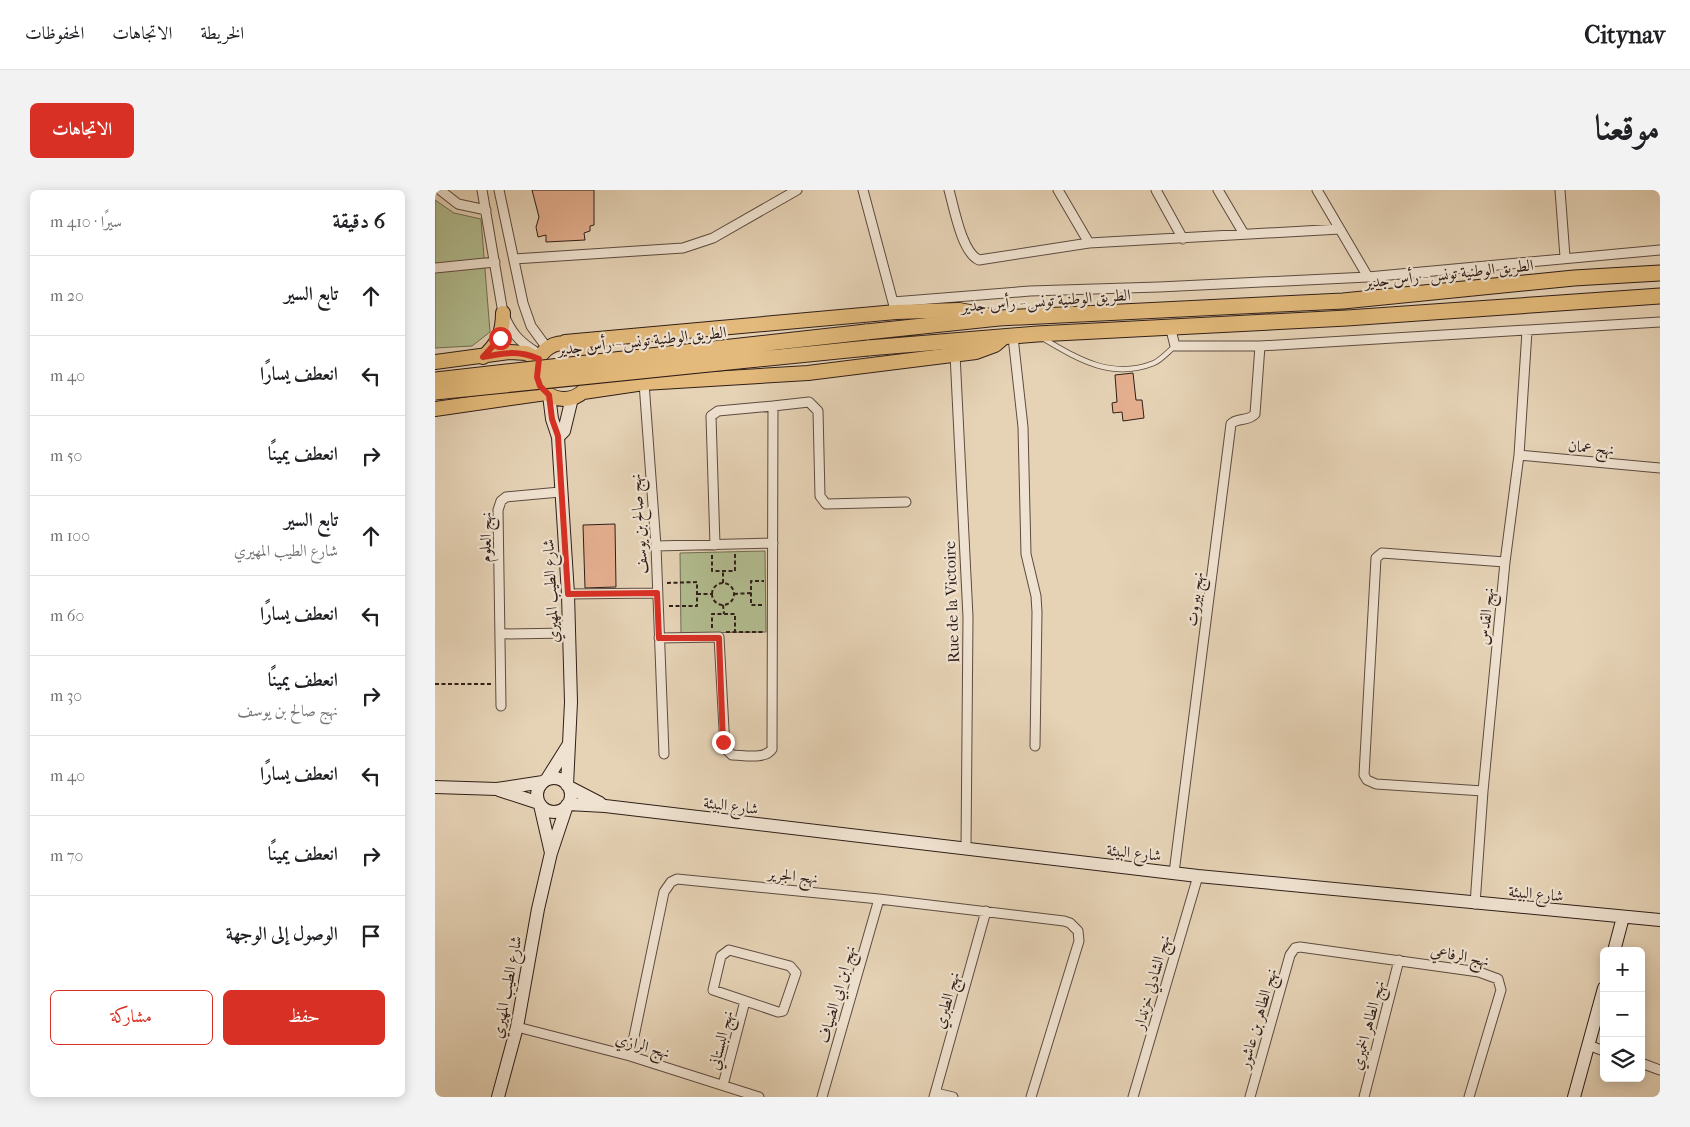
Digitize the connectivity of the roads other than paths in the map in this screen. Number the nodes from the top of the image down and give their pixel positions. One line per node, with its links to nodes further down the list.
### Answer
1 (440, 190): 12 (street)
2 (483, 190): 12 (street)
3 (499, 190): 19 (street)
4 (797, 190): 19 (street)
5 (863, 190): 25 (street)
6 (949, 190): 16 (street)
7 (1058, 190): 16 (street)
8 (1155, 190): 15 (street)
9 (1219, 190): 14 (street)
10 (1317, 190): 13 (street)
11 (1560, 190): 18 (street)
12 (486, 210): 20 (street)
13 (1340, 229): 14 (street); 23 (street)
14 (1244, 234): 15 (street)
15 (1183, 238): 16 (street)
16 (1089, 243)
17 (1660, 250): 18 (street)
18 (1565, 257): 23 (street)
19 (514, 259): 36 (street)
20 (495, 262): 21 (street); 26 (street)
21 (435, 268)
22 (1660, 273): 27 (highway, الطريق الوطنية تونس - رأس جدير)
23 (1369, 277): 25 (street)
24 (1660, 296): 29 (highway, الطريق الوطنية تونس - رأس جدير)
25 (894, 307): 27 (main road); 33 (main road)
26 (503, 312): 36 (street); 38 (main road)
27 (999, 318): 40 (highway, الطريق الوطنية تونس - رأس جدير, bridge)
28 (1660, 322): 30 (street)
29 (1170, 326): 31 (highway, الطريق الوطنية تونس - رأس جدير); 34 (street)
30 (1527, 331): 35 (street); 48 (street, نهج القدس)
31 (1037, 334): 32 (highway, الطريق الوطنية تونس - رأس جدير); 34 (lane)
32 (1007, 338): 37 (main road); 42 (highway, الطريق الوطنية تونس - رأس جدير, bridge); 63 (street)
33 (565, 342): 36 (main road); 44 (main road)
34 (1175, 346): 35 (street)
35 (1260, 346): 75 (street, نهج بيروت)
36 (542, 354): 38 (main road); 43 (main road)
37 (955, 354): 41 (main road); 73 (street, Rue de la Victoire)
38 (483, 357): 39 (main road)
39 (435, 362)
40 (435, 380)
41 (644, 383): 44 (main road); 54 (street, نهج صالح بن يوسف)
42 (435, 392)
43 (548, 394): 44 (main road); 46 (main road); 47 (main road)
44 (578, 395): 47 (main road)
45 (773, 406): 51 (street); 52 (street); 53 (street)
46 (435, 409)
47 (558, 436): 50 (main road, شارع الطيب المهيري)
48 (1519, 455): 49 (street, نهج عمان); 55 (street, نهج القدس)
49 (1660, 468)
50 (560, 492): 57 (main road, شارع الطيب المهيري); 59 (street, نهج العلوم)
51 (906, 502)
52 (773, 543): 53 (street); 60 (street)
53 (714, 545): 54 (street)
54 (656, 546): 56 (street, نهج صالح بن يوسف)
55 (1505, 562): 69 (street, نهج القدس); 69 (street)
56 (657, 593): 57 (street); 60 (street, نهج صالح بن يوسف)
57 (568, 594): 58 (main road, شارع الطيب المهيري)
58 (569, 633): 59 (street); 62 (main road, شارع الطيب المهيري)
59 (501, 634): 61 (street, نهج العلوم)
60 (659, 638): 64 (street, نهج صالح بن يوسف)
61 (501, 706)
62 (569, 744): 65 (main road, شارع الطيب المهيري); 66 (main road, شارع الطيب المهيري)
63 (1035, 746)
64 (664, 754)
65 (545, 781): 66 (main road, شارع البيئة); 68 (main road, شارع البيئة); 70 (main road)
66 (568, 786): 71 (main road); 72 (main road, شارع البيئة)
67 (435, 787): 68 (main road, شارع البيئة)
68 (497, 790): 70 (main road, شارع البيئة)
69 (1483, 791): 78 (street, نهج القدس)
70 (539, 804): 71 (main road, شارع البيئة); 74 (main road, شارع الطيب المهيري)
71 (567, 805): 72 (main road, شارع البيئة); 74 (main road, شارع الطيب المهيري)
72 (605, 806): 73 (main road, شارع البيئة)
73 (966, 849): 75 (main road, شارع البيئة)
74 (551, 853): 87 (main road, شارع الطيب المهيري)
75 (1174, 873): 76 (main road, شارع البيئة)
76 (1198, 876): 78 (main road, شارع البيئة); 100 (street, نهج الشادلي خزندار)
77 (879, 899): 79 (street, نهج الجرير); 90 (street, نهج الجرير); 97 (street, نهج ابن ابي الضياف)
78 (1475, 904): 80 (main road, شارع البيئة)
79 (986, 911): 94 (street, نهج الطبري); 99 (street, نهج الجرير)
80 (1623, 917): 81 (main road, شارع البيئة); 82 (main road)
81 (1660, 920)
82 (1615, 947)
83 (1295, 948): 84 (street, نهج الرفاعي); 101 (street, نهج الطاهر بن عاشور)
84 (1399, 960): 102 (street, نهج الطاهر الخميري); 103 (street, نهج الرفاعي)
85 (1603, 992): 88 (main road)
86 (745, 1001): 86 (street, نهج البستاني); 93 (street, نهج البستاني)
87 (517, 1027): 90 (street, نهج الرازي); 95 (main road, شارع الطيب المهيري)
88 (1588, 1046): 89 (street); 104 (main road)
89 (1600, 1050)
90 (630, 1056): 93 (street, نهج الرازي)
91 (1645, 1065): 92 (street)
92 (1660, 1070)
93 (723, 1085): 96 (street, نهج الرازي)
94 (935, 1095): 98 (street)
95 (498, 1097)
96 (759, 1097)
97 (822, 1097)
98 (953, 1097)
99 (1031, 1097)
100 (1133, 1097)
101 (1250, 1097)
102 (1365, 1097)
103 (1469, 1097)
104 (1574, 1097)

